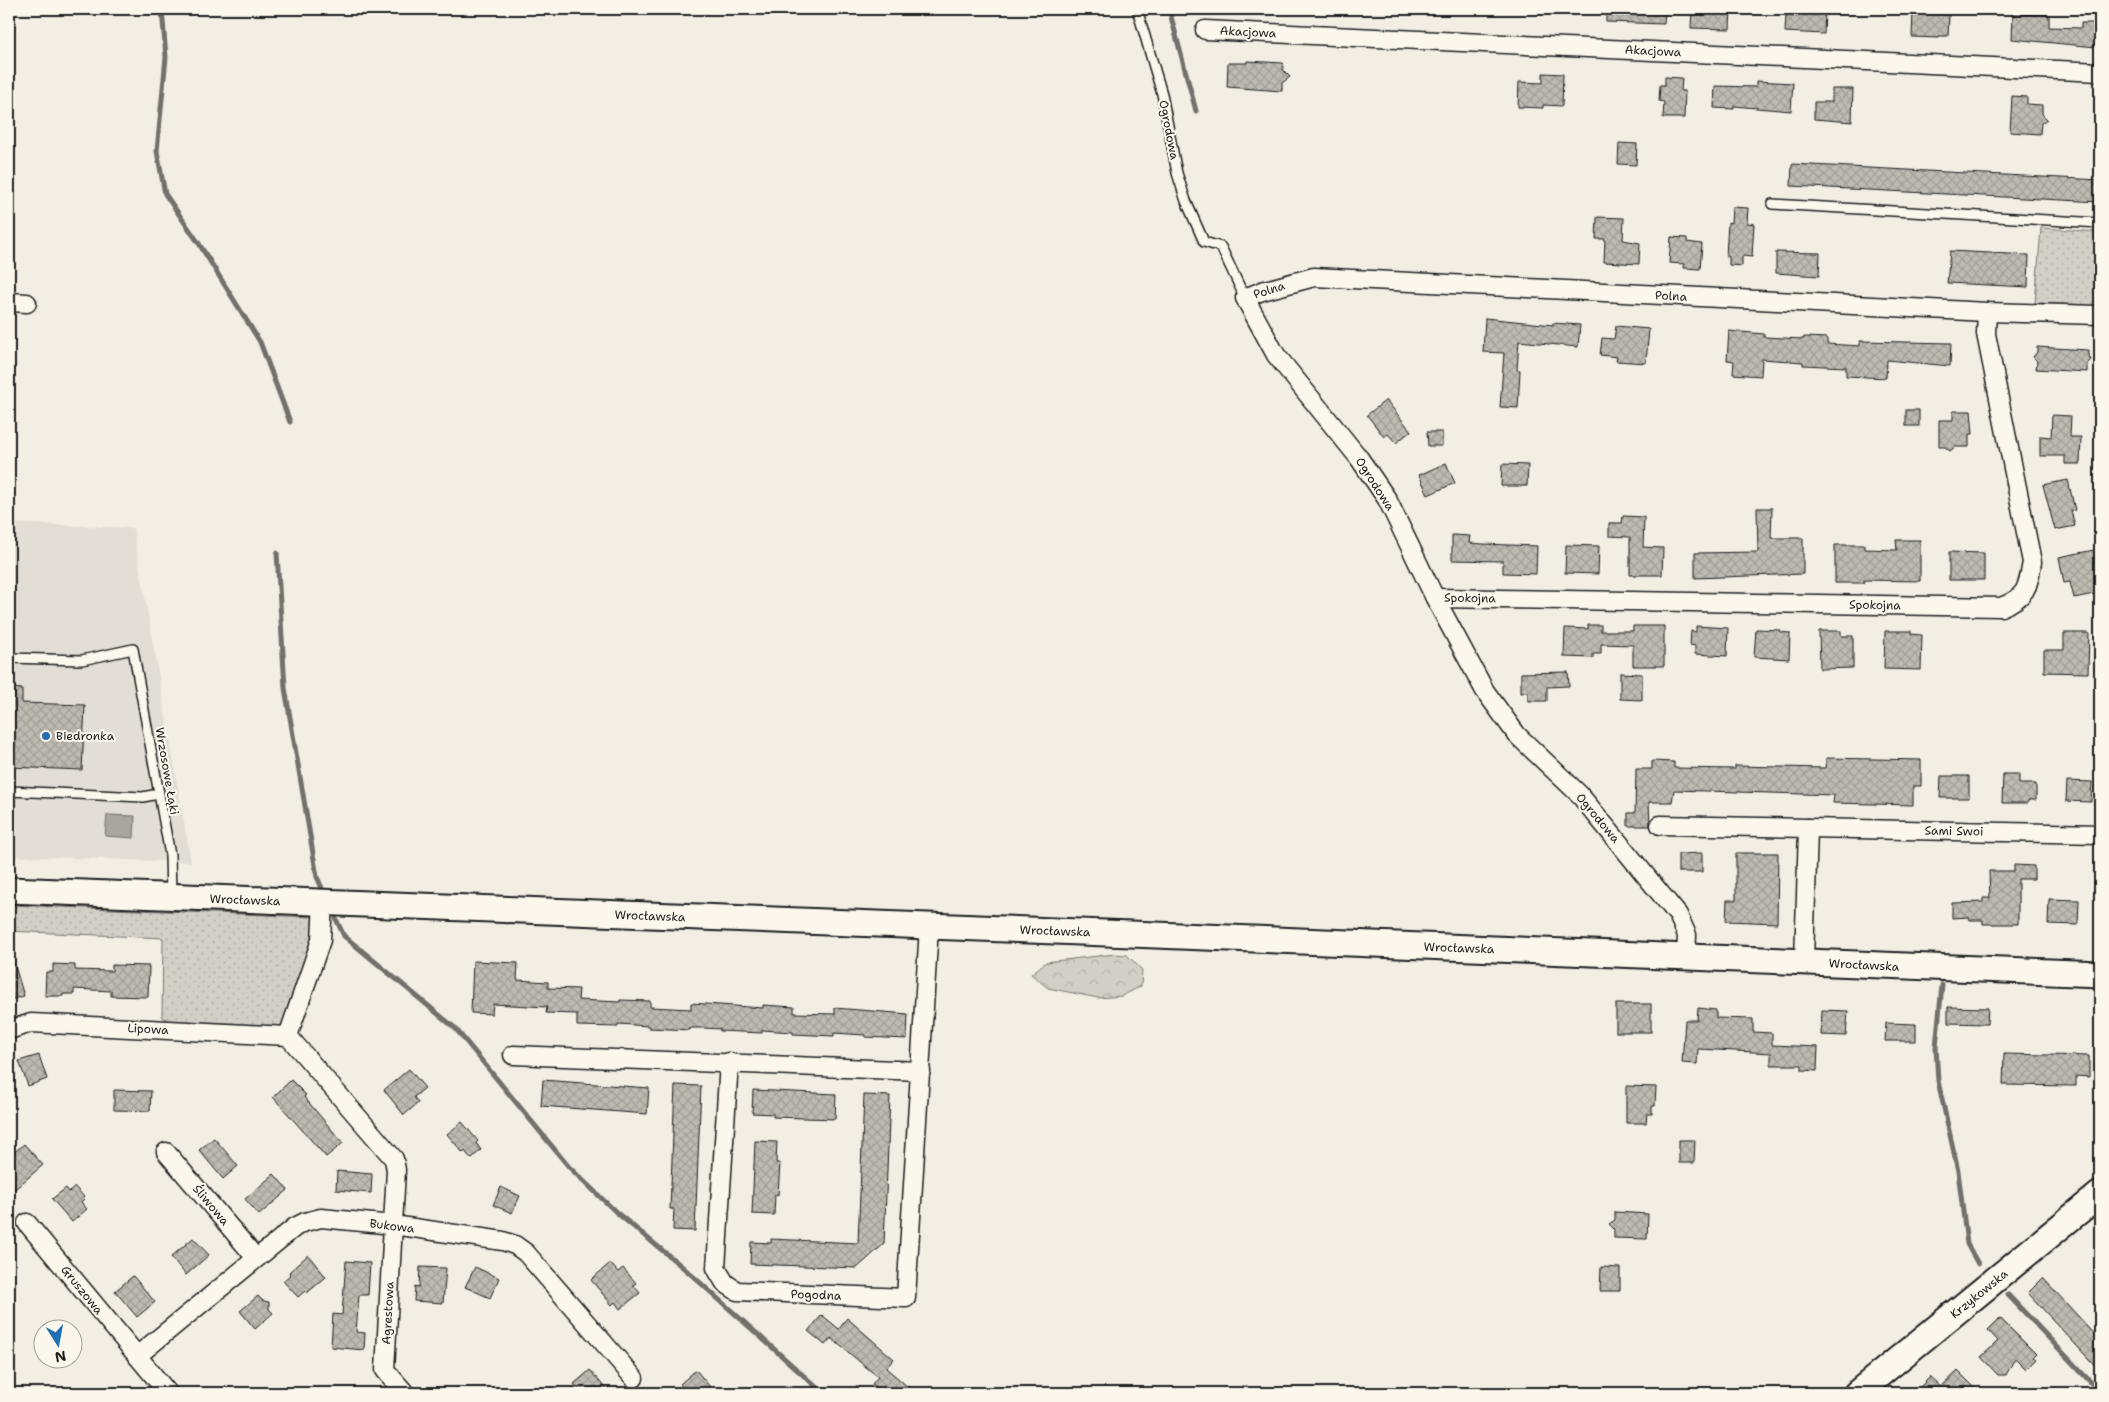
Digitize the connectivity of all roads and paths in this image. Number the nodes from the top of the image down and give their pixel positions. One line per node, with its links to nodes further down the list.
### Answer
1 (1137, 9): 6 (lane, Ogrodowa)
2 (1205, 30): 3 (street, Akacjowa)
3 (2100, 72)
4 (1772, 204): 5 (lane)
5 (2100, 223)
6 (1245, 298): 9 (street, Polna); 11 (street, Ogrodowa)
7 (9, 302): 8 (street)
8 (27, 303)
9 (1987, 312): 10 (street, Polna); 11 (street, Spokojna)
10 (2100, 315)
11 (1434, 598): 22 (street, Ogrodowa)
12 (9, 658): 14 (lane, Wrzosowe Łąki)
13 (9, 791): 14 (lane)
14 (158, 794): 19 (lane, Wrzosowe Łąki)
15 (1660, 825): 16 (street, Sami Swoi)
16 (1808, 828): 17 (street, Sami Swoi); 23 (street)
17 (2100, 834)
18 (9, 890): 19 (street, Wrocławska)
19 (171, 897): 20 (street, Wrocławska)
20 (323, 903): 21 (street, Wrocławska); 26 (street)
21 (929, 927): 22 (street, Wrocławska); 29 (street, Pogodna)
22 (1686, 957): 23 (street, Wrocławska)
23 (1804, 962): 24 (street, Wrocławska)
24 (2100, 974)
25 (9, 1030): 26 (street, Lipowa)
26 (288, 1036): 33 (street)
27 (513, 1054): 28 (street)
28 (729, 1062): 29 (street); 29 (street, Pogodna)
29 (921, 1071)
30 (166, 1152): 34 (street, Śliwowa)
31 (2100, 1194): 39 (street, Krzykowska)
32 (27, 1223): 35 (street, Gruszowa)
33 (393, 1225): 34 (street, Bukowa); 36 (street, Bukowa); 38 (street, Agrestowa)
34 (256, 1258): 35 (street, Bukowa)
35 (137, 1356): 37 (street, Gruszowa)
36 (634, 1378)
37 (168, 1393)
38 (405, 1393)
39 (1857, 1393)

